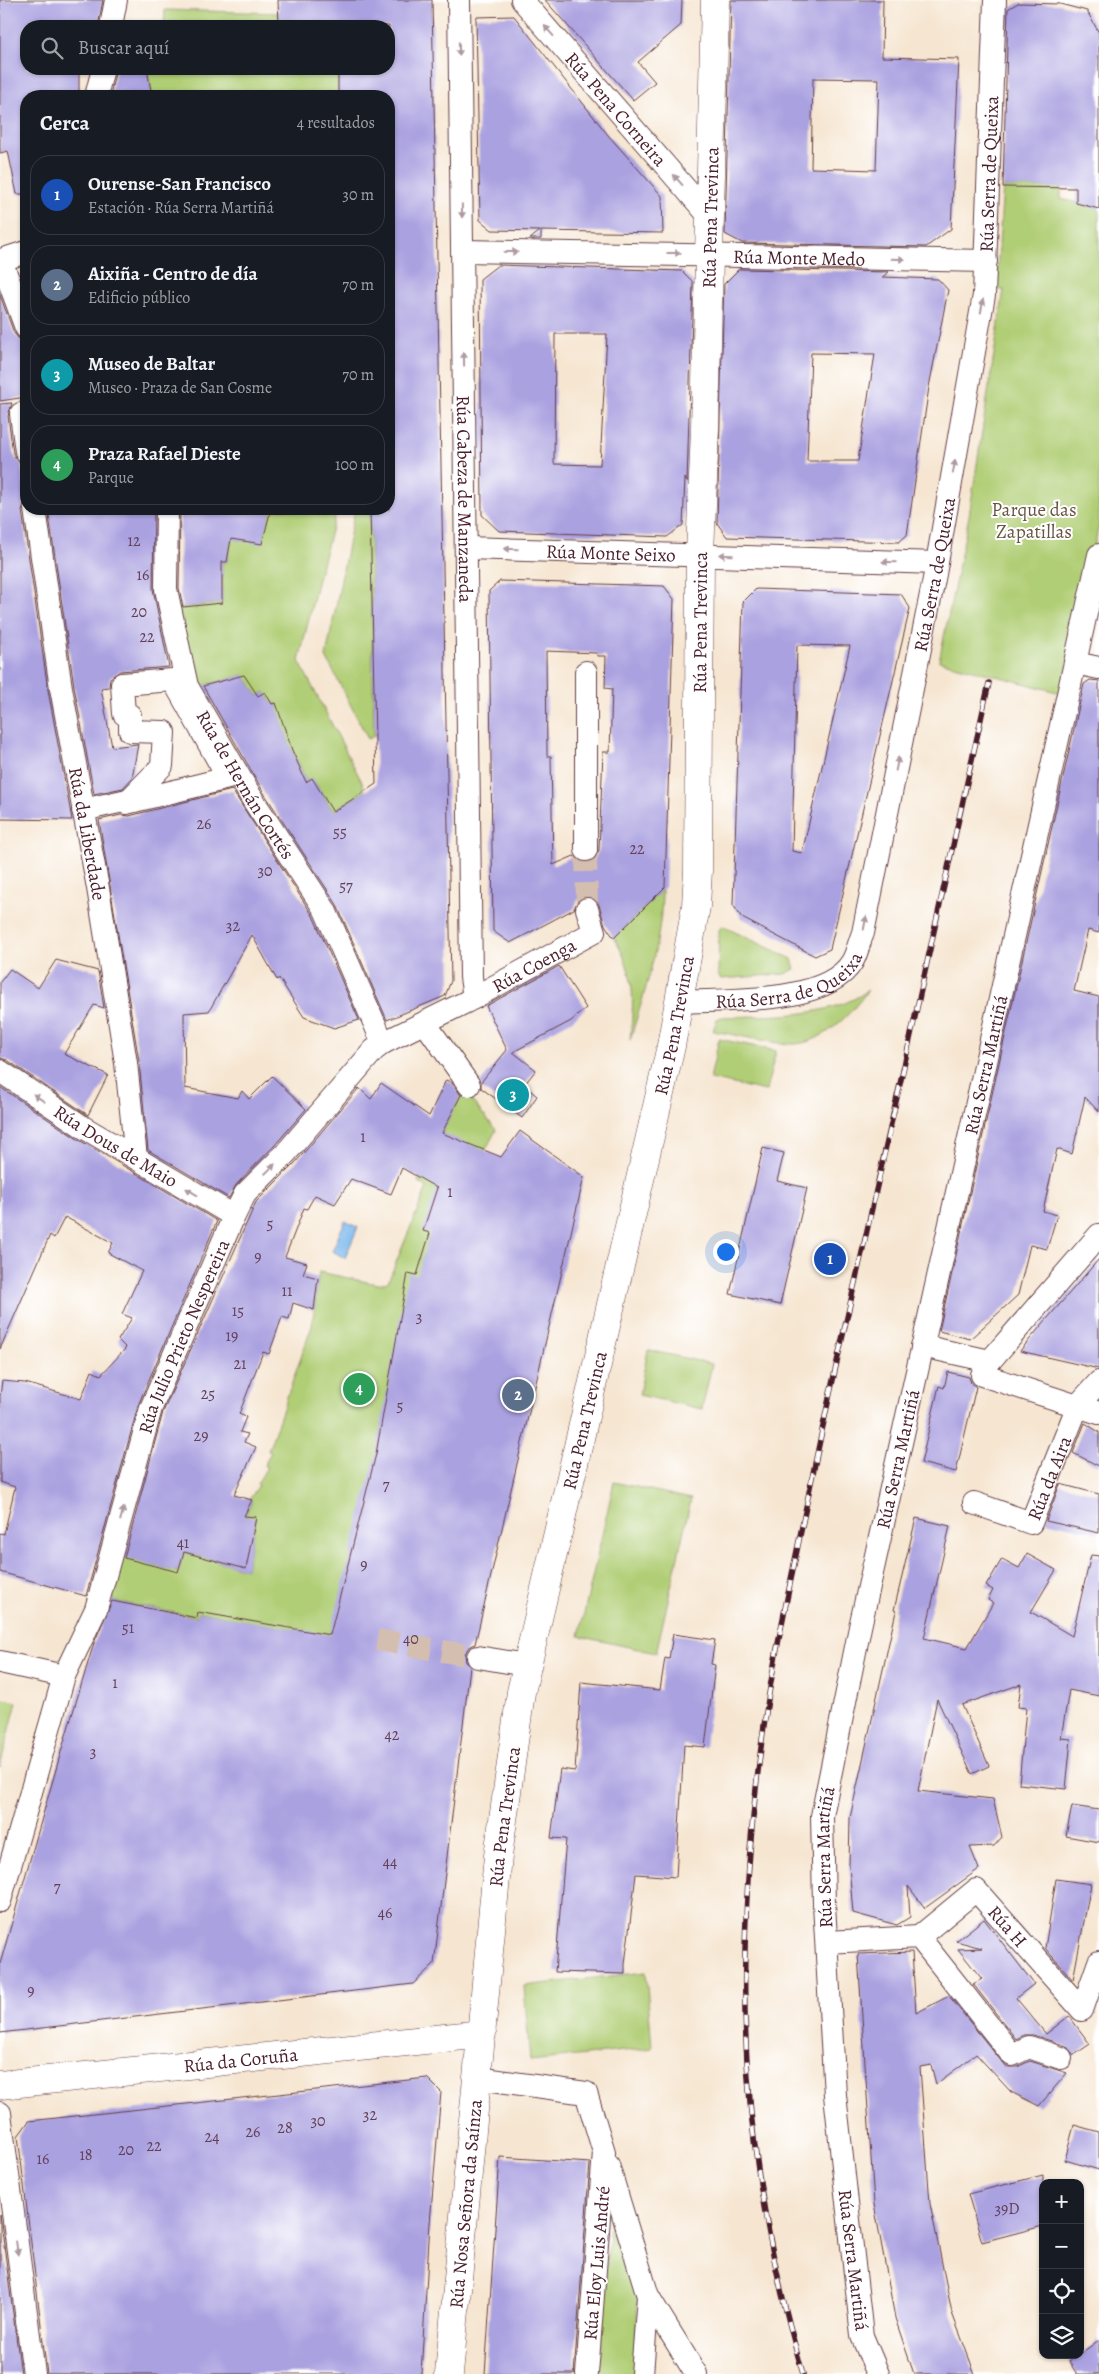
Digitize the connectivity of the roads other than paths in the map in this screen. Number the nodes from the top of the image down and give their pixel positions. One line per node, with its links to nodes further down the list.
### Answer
1 (116, 0): 6 (street)
2 (459, 0): 10 (street, Rúa Cabeza de Manzaneda, one-way to 10)
3 (522, 0): 9 (street, Rúa Pena Corneira, one-way to 3)
4 (715, 0): 9 (street, Rúa Pena Trevinca)
5 (995, 0): 13 (street, Rúa Serra de Queixa)
6 (112, 20)
7 (101, 75): 8 (street)
8 (98, 90)
9 (710, 217): 12 (street, Rúa Pena Trevinca)
10 (462, 252): 12 (street, Rúa Monte Medo, one-way to 12); 19 (street, Rúa Cabeza de Manzaneda, one-way to 10)
11 (20, 254): 14 (street)
12 (709, 255): 13 (street, Rúa Monte Medo, one-way to 13); 20 (street, Rúa Pena Trevinca)
13 (986, 261): 22 (street, Rúa Serra de Queixa, one-way to 13)
14 (20, 312)
15 (16, 414): 16 (street)
16 (20, 428)
17 (36, 515): 28 (street, Rúa da Liberdade)
18 (167, 515): 26 (street, Rúa de Hernán Cortés)
19 (466, 548): 20 (street, Rúa Monte Seixo, one-way to 19); 31 (street, Rúa Cabeza de Manzaneda)
20 (700, 554): 22 (street, Rúa Monte Seixo, one-way to 20); 32 (street, Rúa Pena Trevinca)
21 (1099, 555): 23 (street, Rúa Serra Martiñá)
22 (937, 564): 32 (street, Rúa Serra de Queixa, one-way to 22)
23 (1075, 663): 24 (street); 40 (street, Rúa Serra Martiñá)
24 (1099, 668)
25 (586, 672): 29 (street)
26 (182, 688): 27 (street); 27 (street); 27 (street); 34 (street, Rúa de Hernán Cortés)
27 (130, 799): 28 (street)
28 (84, 810): 37 (street, Rúa da Liberdade)
29 (586, 850)
30 (587, 909): 31 (street, Rúa Coenga)
31 (474, 998): 33 (street, Rúa Coenga)
32 (680, 1002): 48 (street, Rúa Pena Trevinca)
33 (425, 1024): 34 (street, Rúa Coenga); 36 (street)
34 (383, 1043): 38 (street, Rúa Julio Prieto Nespereira, one-way to 34)
35 (0, 1071): 37 (street, Rúa Dous de Maio, one-way to 35)
36 (470, 1085)
37 (136, 1158): 38 (street, Rúa Dous de Maio, one-way to 37)
38 (234, 1216): 49 (street, Rúa Julio Prieto Nespereira, one-way to 38)
39 (1099, 1235): 41 (street)
40 (922, 1346): 41 (street); 52 (street, Rúa Serra Martiñá)
41 (990, 1361): 43 (street)
42 (1099, 1382): 43 (street)
43 (1078, 1405): 44 (street); 45 (street, Rúa da Aira)
44 (1099, 1413)
45 (974, 1503)
46 (478, 1657): 48 (street)
47 (0, 1662): 49 (street)
48 (526, 1665): 54 (street, Rúa Pena Trevinca)
49 (64, 1676): 50 (street, Rúa Julio Prieto Nespereira)
50 (0, 1902)
51 (919, 1937): 52 (street); 53 (street, Rúa H); 55 (street)
52 (827, 1942): 66 (street, Rúa Serra Martiñá)
53 (1099, 1962)
54 (482, 2034): 56 (street, Rúa Nosa Señora da Saínza); 57 (street, Rúa da Coruña)
55 (1060, 2058)
56 (478, 2078): 59 (street, Rúa Eloy Luis André); 62 (street, Rúa Nosa Señora da Saínza)
57 (0, 2085)
58 (0, 2113): 61 (street, one-way to 61)
59 (604, 2152): 60 (street, Rúa Eloy Luis André); 63 (street, Rúa Eloy Luis André)
60 (648, 2296): 64 (street, Rúa Eloy Luis André); 65 (street, Rúa Eloy Luis André)
61 (34, 2374)
62 (449, 2374)
63 (587, 2374)
64 (642, 2374)
65 (696, 2374)
66 (878, 2374)

